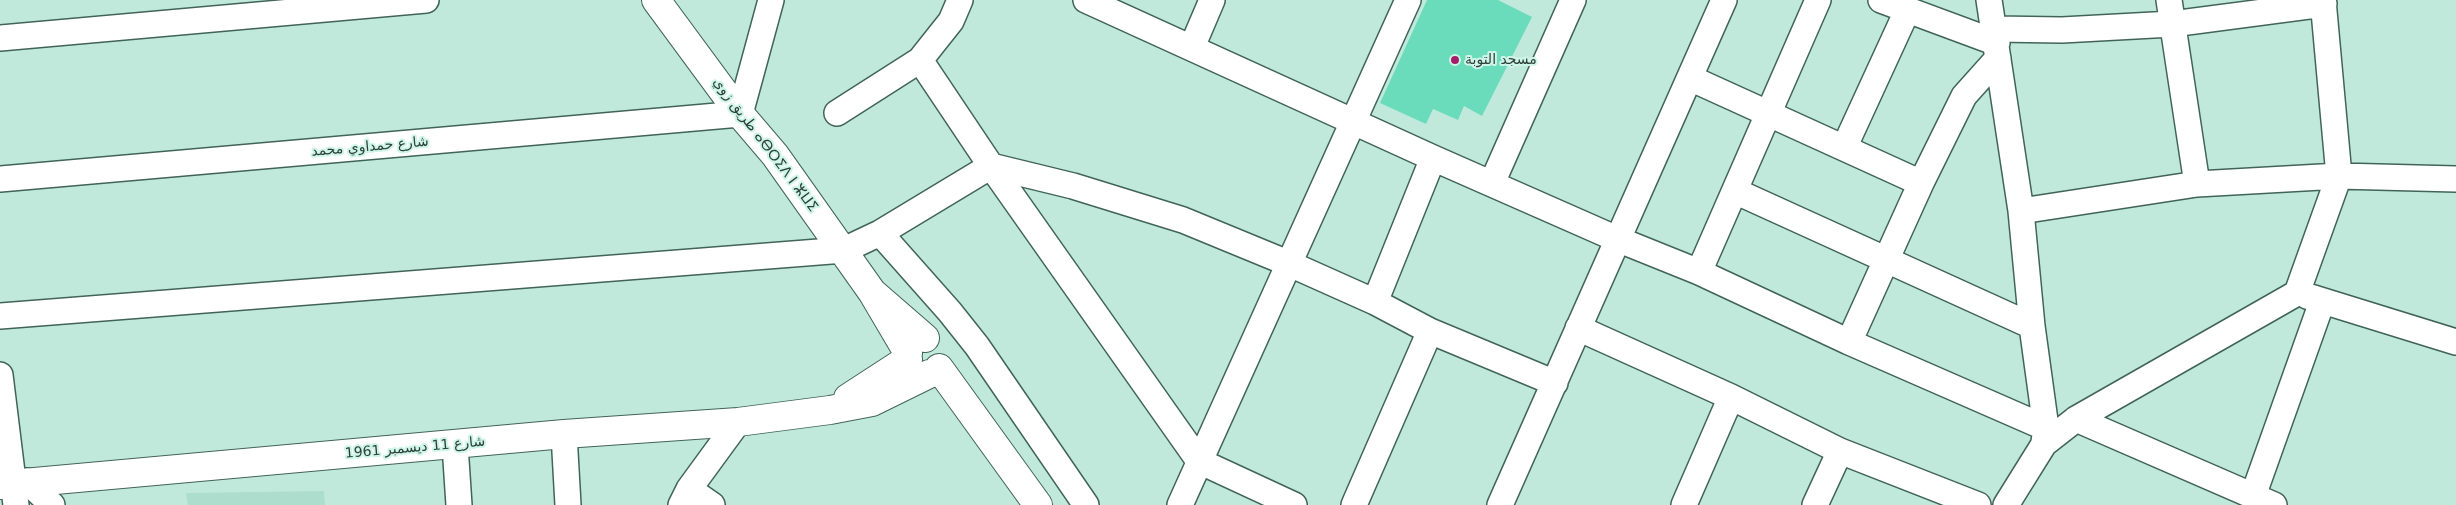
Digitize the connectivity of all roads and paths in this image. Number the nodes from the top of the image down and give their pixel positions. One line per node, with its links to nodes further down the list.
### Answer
1 (426, 0): 16 (street)
2 (656, 0): 23 (main road, طريق زوي ⴰⴱⵔⵉⴷ ⵏ ⵣⵡⵉ)
3 (771, 0): 23 (street)
4 (960, 0): 19 (street)
5 (1086, 0): 18 (street)
6 (1212, 0): 18 (street)
7 (1408, 0): 24 (street)
8 (1573, 0): 31 (street)
9 (1724, 0): 20 (street)
10 (1818, 0): 22 (street)
11 (1881, 0): 14 (street)
12 (1989, 0): 17 (street)
13 (2324, 2): 15 (street); 28 (street)
14 (1908, 11): 17 (street); 25 (street)
15 (2171, 12): 17 (street); 33 (street)
16 (0, 38)
17 (1997, 43): 32 (street); 35 (street)
18 (1192, 47): 24 (street)
19 (920, 60): 21 (street); 27 (street)
20 (1690, 78): 22 (street); 37 (street)
21 (837, 113)
22 (1768, 113): 25 (street); 34 (street)
23 (740, 114): 30 (street, شارع حمداوي محمد); 38 (main road, طريق زوي ⴰⴱⵔⵉⴷ ⵏ ⵣⵡⵉ)
24 (1354, 121): 26 (street); 40 (street)
25 (1844, 148): 32 (street)
26 (1433, 158): 31 (street); 43 (street)
27 (991, 166): 36 (street); 40 (street); 61 (street)
28 (2339, 176): 29 (street); 33 (street); 42 (street)
29 (2456, 179)
30 (0, 180)
31 (1492, 183): 37 (street)
32 (1921, 183): 39 (street)
33 (2197, 184): 35 (street)
34 (1735, 191): 39 (street); 41 (street)
35 (2021, 211): 46 (street)
36 (880, 233): 38 (street); 70 (street)
37 (1617, 239): 41 (street); 47 (street)
38 (844, 250): 45 (street); 51 (main road, طريق زوي ⴰⴱⵔⵉⴷ ⵏ ⵣⵡⵉ)
39 (1886, 259): 46 (street); 49 (street)
40 (1290, 264): 43 (street); 61 (street)
41 (1699, 272): 49 (street)
42 (2298, 293): 44 (street); 55 (street)
43 (1375, 302): 48 (street)
44 (2322, 302): 50 (street); 64 (street)
45 (0, 316)
46 (2032, 326): 58 (street)
47 (1578, 328): 53 (street); 54 (street)
48 (1430, 330): 53 (street); 73 (street)
49 (1848, 342): 58 (street)
50 (2456, 342)
51 (922, 359): 56 (main road, شارع 11 ديسمبر 1961); 69 (main road)
52 (0, 375): 62 (street)
53 (1555, 383): 74 (street)
54 (1731, 397): 60 (street); 75 (street)
55 (2076, 418): 58 (street); 64 (street)
56 (738, 422): 57 (main road, شارع 11 ديسمبر 1961); 63 (street)
57 (564, 434): 59 (main road, شارع 11 ديسمبر 1961); 67 (street)
58 (2045, 436): 78 (street)
59 (455, 445): 62 (main road, شارع 11 ديسمبر 1961); 66 (street)
60 (1840, 451): 76 (street); 77 (street)
61 (1199, 461): 71 (street); 72 (street)
62 (14, 489): 65 (street)
63 (685, 497): 68 (street)
64 (2263, 500)
65 (52, 505)
66 (459, 505)
67 (568, 505)
68 (712, 505)
69 (1038, 505)
70 (1086, 505)
71 (1180, 505)
72 (1294, 505)
73 (1354, 505)
74 (1500, 505)
75 (1684, 505)
76 (1815, 505)
77 (1978, 505)
78 (2006, 505)

